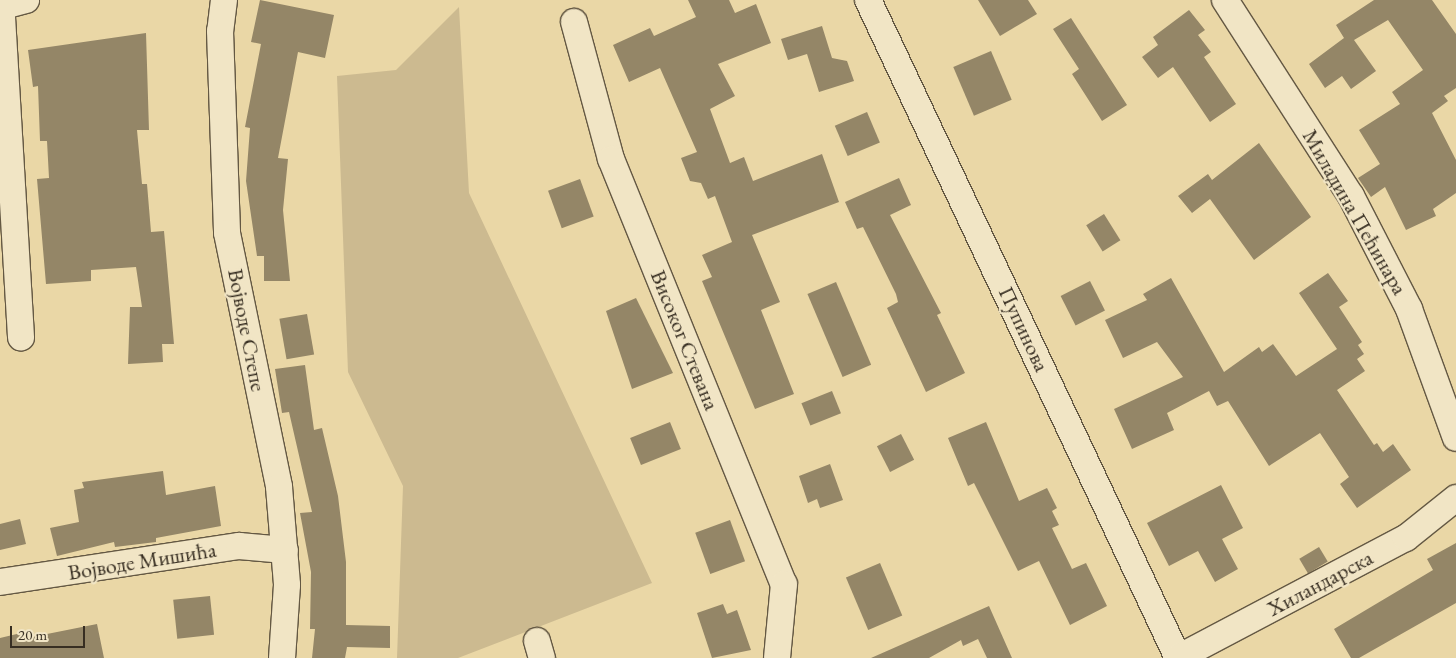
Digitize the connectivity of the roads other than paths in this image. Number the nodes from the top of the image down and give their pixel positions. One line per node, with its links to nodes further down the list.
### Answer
1 (26, 0): 5 (street)
2 (224, 0): 10 (street, Војводе Степе)
3 (868, 0): 14 (street, Пупинова)
4 (1225, 0): 8 (street, Миладина Пећинара)
5 (1, 5): 7 (street)
6 (574, 22): 13 (street, Високог Стевана)
7 (21, 337)
8 (1456, 438)
9 (1456, 498): 14 (street, Хиландарска)
10 (285, 550): 11 (street, Војводе Мишића); 12 (street, Војводе Степе)
11 (0, 582)
12 (282, 658)
13 (777, 658)
14 (1178, 658)

